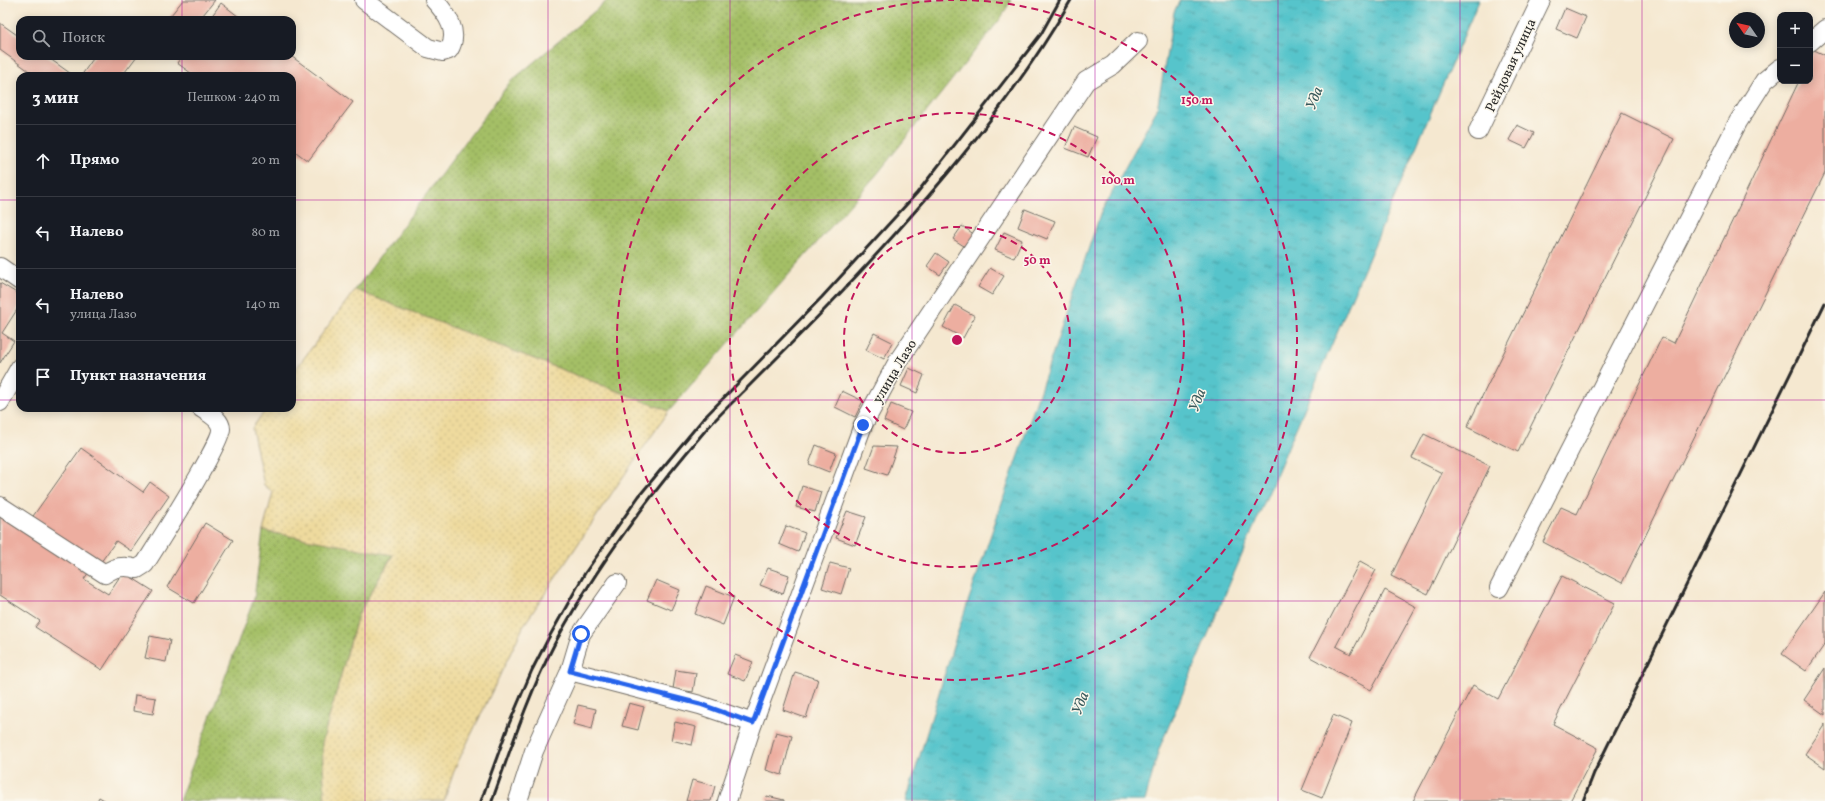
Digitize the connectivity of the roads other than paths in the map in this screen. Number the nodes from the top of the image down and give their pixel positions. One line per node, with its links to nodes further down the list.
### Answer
1 (364, 0): 2 (street)
2 (434, 0)
3 (1541, 0): 8 (street, Рейдовая улица)
4 (1825, 29): 5 (street)
5 (1813, 39)
6 (1138, 40): 18 (street, улица Лазо)
7 (1777, 70): 16 (street)
8 (1478, 131)
9 (0, 267): 10 (street)
10 (16, 278)
11 (16, 374): 12 (street)
12 (0, 402)
13 (206, 412): 14 (street)
14 (0, 506)
15 (616, 583): 17 (street)
16 (1499, 588)
17 (570, 671): 18 (street); 19 (street)
18 (753, 723): 20 (street, улица Лазо)
19 (518, 801)
20 (727, 801)

